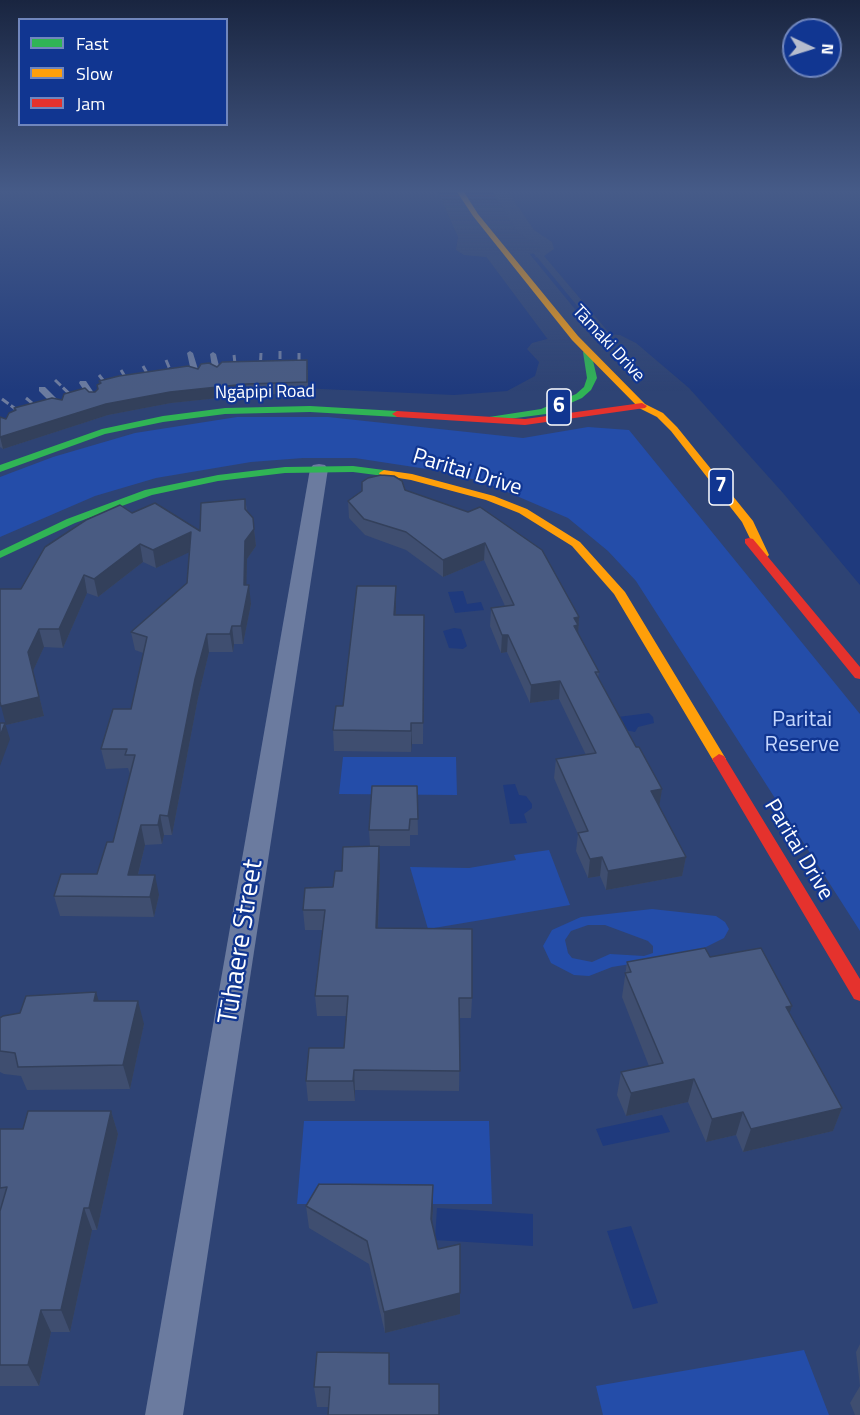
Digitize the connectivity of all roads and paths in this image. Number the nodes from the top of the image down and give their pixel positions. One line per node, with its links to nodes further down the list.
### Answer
1 (509, 258): 2 (main road, Tāmaki Drive)
2 (587, 352): 11 (main road, Tāmaki Drive); 12 (main road, 6)
3 (190, 353): 6 (lane)
4 (213, 354): 5 (lane)
5 (217, 374)
6 (196, 376)
7 (83, 383): 9 (lane)
8 (42, 389): 10 (lane)
9 (94, 399)
10 (61, 407)
11 (649, 412): 12 (main road, Ngāpipi Road / 6); 16 (main road, Tāmaki Drive / 7)
12 (489, 420): 14 (main road, Ngāpipi Road / 6)
13 (319, 468): 15 (main road, Paritai Drive); 17 (main road, Paritai Drive); 18 (street, Tūhaere Street)
14 (0, 469)
15 (0, 555)
16 (860, 675)
17 (860, 994)
18 (164, 1415)

